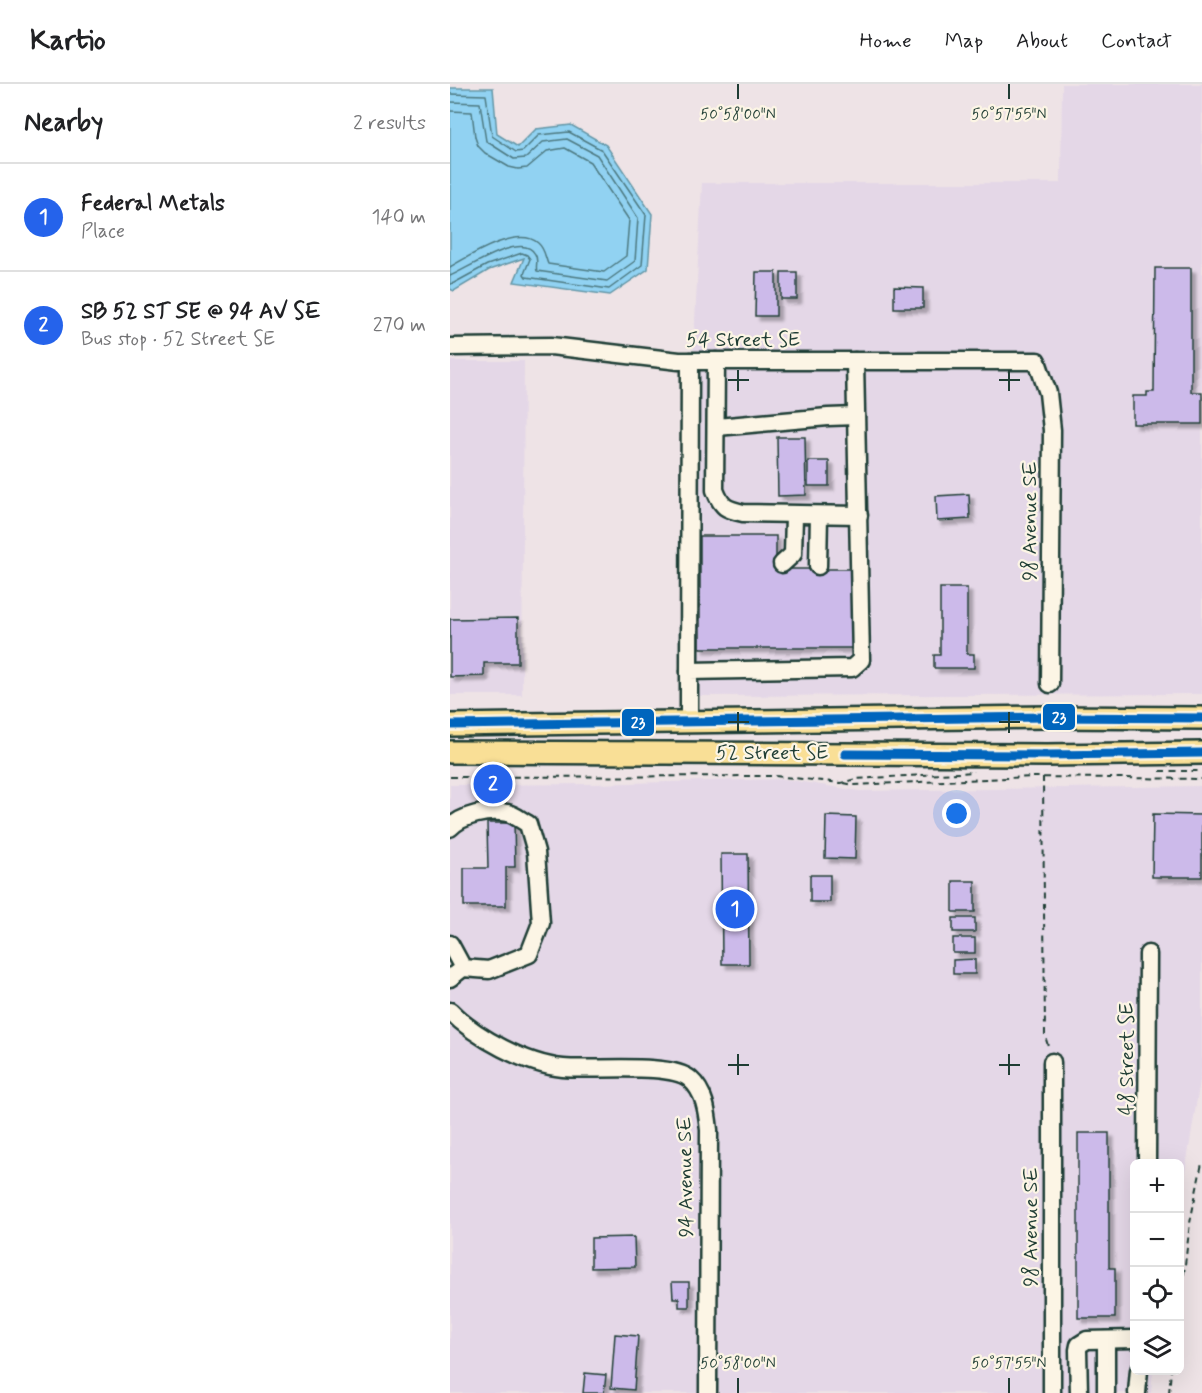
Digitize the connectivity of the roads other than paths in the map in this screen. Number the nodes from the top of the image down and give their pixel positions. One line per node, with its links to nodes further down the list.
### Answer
1 (450, 347): 2 (street, 54 Street SE)
2 (690, 361): 3 (street, 54 Street SE); 13 (street)
3 (716, 361): 4 (street, 54 Street SE); 7 (street)
4 (855, 361): 5 (street, 54 Street SE); 6 (street)
5 (1037, 361): 14 (street, 98 Avenue SE)
6 (856, 416): 7 (street); 10 (street)
7 (717, 427): 8 (street)
8 (794, 515): 9 (street); 11 (street)
9 (819, 515): 10 (street); 12 (street)
10 (859, 515): 13 (street)
11 (782, 564)
12 (818, 566)
13 (689, 671): 16 (street)
14 (1050, 684)
15 (1202, 718): 16 (main road, 52 Street SE)
16 (689, 722): 17 (main road, 52 Street SE)
17 (450, 725)
18 (450, 752): 19 (main road, 52 Street SE)
19 (1202, 753)
20 (450, 828): 23 (street)
21 (450, 944): 23 (street)
22 (1148, 954): 26 (street, 48 Street SE)
23 (457, 973)
24 (450, 1011): 30 (street, 94 Avenue SE)
25 (1052, 1062): 31 (street, 98 Avenue SE)
26 (1147, 1159)
27 (1106, 1340): 28 (street); 32 (street); 33 (street)
28 (1130, 1340)
29 (1139, 1375): 34 (street)
30 (708, 1393)
31 (1052, 1393)
32 (1078, 1393)
33 (1106, 1393)
34 (1137, 1393)

